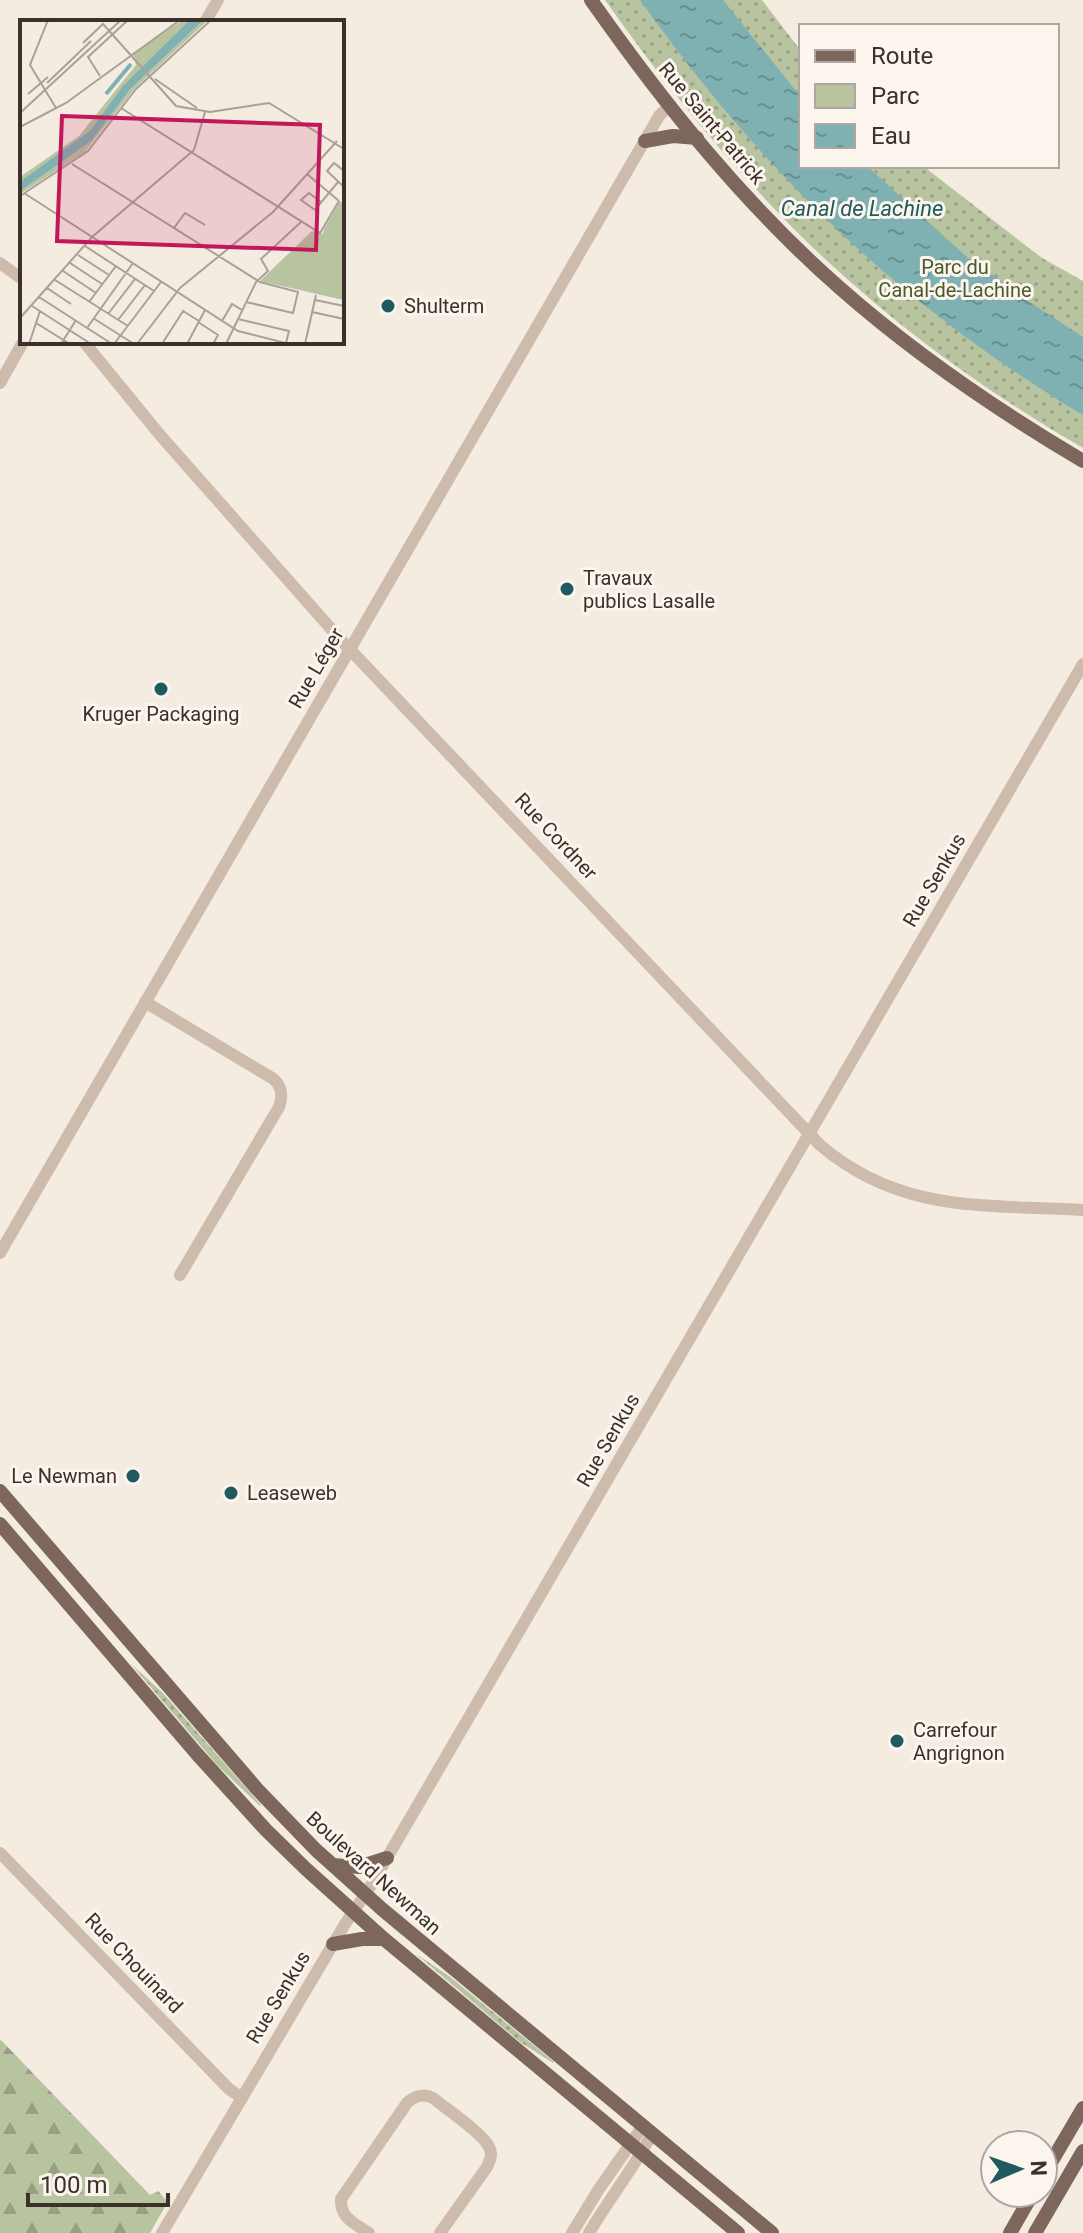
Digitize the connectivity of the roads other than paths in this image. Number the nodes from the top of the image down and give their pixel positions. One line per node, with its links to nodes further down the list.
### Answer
1 (218, 0): 3 (street)
2 (591, 0): 4 (main road, Rue Saint-Patrick)
3 (206, 20)
4 (670, 105): 5 (main road, Rue Saint-Patrick); 6 (street, Rue Léger)
5 (697, 138): 6 (main road); 12 (main road, Rue Saint-Patrick)
6 (645, 141): 13 (street, Rue Léger)
7 (0, 263): 8 (street)
8 (20, 278)
9 (22, 344): 11 (street)
10 (86, 344): 13 (street, Rue Cordner)
11 (0, 383)
12 (1083, 461)
13 (350, 650): 15 (street, Rue Léger); 16 (street, Rue Cordner)
14 (1083, 664): 16 (street, Rue Senkus)
15 (145, 1002): 18 (street, Rue Léger); 19 (street)
16 (809, 1134): 17 (street, Rue Cordner); 23 (street, Rue Senkus)
17 (1083, 1210)
18 (0, 1253)
19 (180, 1275)
20 (0, 1491): 24 (main road, Boulevard Newman)
21 (0, 1524): 26 (main road, Boulevard Newman)
22 (0, 1853): 29 (street, Rue Chouinard)
23 (387, 1858): 24 (main road); 25 (street, Rue Senkus)
24 (332, 1865): 25 (main road, Boulevard Newman)
25 (365, 1895): 26 (street, Rue Senkus); 31 (main road, Boulevard Newman)
26 (353, 1912): 27 (main road, Boulevard Newman); 28 (street, Rue Senkus)
27 (384, 1939): 28 (main road); 32 (main road, Boulevard Newman)
28 (333, 1944): 29 (street, Rue Senkus)
29 (242, 2098): 36 (street, Rue Senkus)
30 (1083, 2108): 33 (main road)
31 (647, 2130): 32 (street); 42 (main road, Boulevard Newman)
32 (636, 2148): 39 (street); 40 (street); 41 (main road, Boulevard Newman)
33 (1059, 2149)
34 (1083, 2151): 44 (main road)
35 (1024, 2209): 43 (main road)
36 (162, 2233)
37 (369, 2233): 38 (street)
38 (440, 2233)
39 (572, 2233)
40 (589, 2233)
41 (738, 2233)
42 (772, 2233)
43 (1010, 2233)
44 (1035, 2233)

